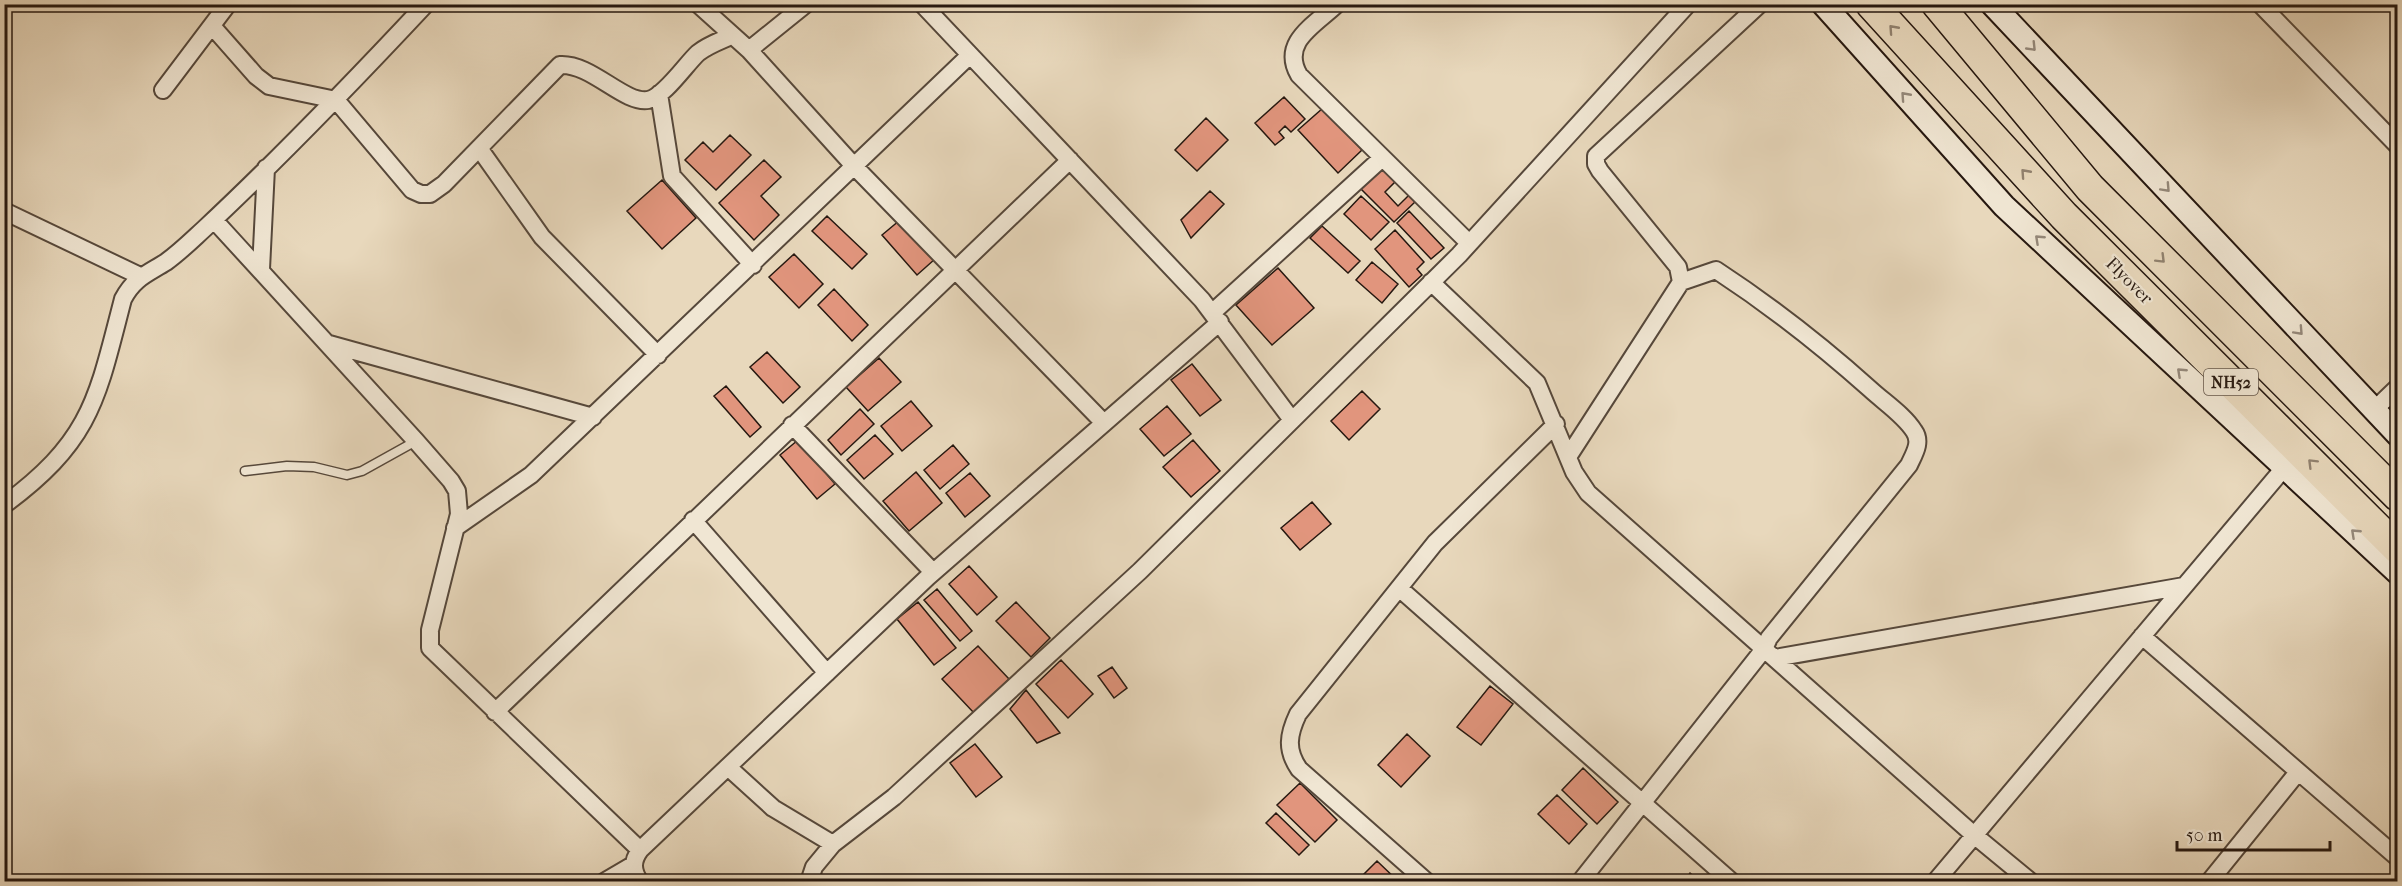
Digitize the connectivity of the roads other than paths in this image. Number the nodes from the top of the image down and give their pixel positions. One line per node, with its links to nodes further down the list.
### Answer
1 (228, 4): 14 (street)
2 (426, 4): 20 (street)
3 (698, 4): 15 (street)
4 (806, 4): 16 (street)
5 (1337, 4): 23 (street)
6 (1688, 4): 29 (street)
7 (1760, 4): 35 (street)
8 (1823, 4): 49 (main road, one-way to 8)
9 (1871, 4): 55 (highway, Flyover / NH52, one-way to 9)
10 (1937, 4): 51 (highway, NH52, one-way to 51)
11 (1992, 4): 40 (main road, one-way to 40)
12 (2260, 4): 21 (street)
13 (928, 7): 17 (street)
14 (212, 26): 18 (street); 20 (street)
15 (731, 36): 16 (street); 19 (street)
16 (749, 51): 25 (street)
17 (970, 55): 24 (street); 25 (street)
18 (163, 90)
19 (660, 94): 22 (street); 30 (street)
20 (336, 100): 22 (street); 26 (street)
21 (2397, 146)
22 (479, 148): 38 (street)
23 (1382, 158): 29 (street); 36 (street)
24 (1070, 160): 32 (street); 36 (street)
25 (854, 166): 30 (street); 32 (street)
26 (266, 168): 28 (street); 31 (street)
27 (8, 215): 33 (street)
28 (214, 220): 31 (street); 33 (street)
29 (1469, 243): 34 (street)
30 (753, 265): 38 (street)
31 (261, 269): 37 (street)
32 (955, 270): 43 (street); 45 (street)
33 (140, 276): 52 (street)
34 (1431, 282): 42 (street); 44 (street)
35 (1681, 282): 48 (street); 61 (street)
36 (1216, 317): 42 (street); 43 (street)
37 (329, 344): 41 (street); 47 (street)
38 (658, 355): 41 (street)
39 (2397, 387): 40 (street)
40 (2373, 411): 46 (main road)
41 (592, 417): 54 (street)
42 (1292, 420): 68 (street)
43 (1104, 423): 56 (street)
44 (1556, 424): 48 (street); 59 (street)
45 (792, 426): 53 (street); 56 (street)
46 (2397, 435)
47 (416, 441): 50 (lane); 54 (street)
48 (1568, 457): 61 (street)
49 (2284, 468): 57 (main road, one-way to 49); 58 (street)
50 (245, 471)
51 (2397, 496)
52 (4, 505)
53 (693, 520): 62 (street); 63 (street)
54 (455, 528): 63 (street)
55 (2397, 549)
56 (933, 572): 62 (street)
57 (2397, 573)
58 (2184, 586): 60 (street); 61 (street)
59 (1399, 588): 66 (street); 75 (street)
60 (2142, 636): 65 (street); 67 (street)
61 (1769, 654): 66 (street); 67 (street)
62 (826, 673): 64 (street)
63 (495, 712): 69 (street)
64 (728, 767): 68 (street); 69 (street)
65 (2298, 772): 70 (street); 80 (street)
66 (1643, 803): 76 (street); 77 (street)
67 (1974, 835): 78 (street); 79 (street)
68 (833, 844): 71 (street)
69 (637, 857): 72 (street); 73 (street)
70 (2397, 858)
71 (811, 874): 74 (street)
72 (604, 882)
73 (640, 882)
74 (803, 882)
75 (1427, 882)
76 (1580, 882)
77 (1732, 882)
78 (1935, 882)
79 (2031, 882)
80 (2209, 882)

